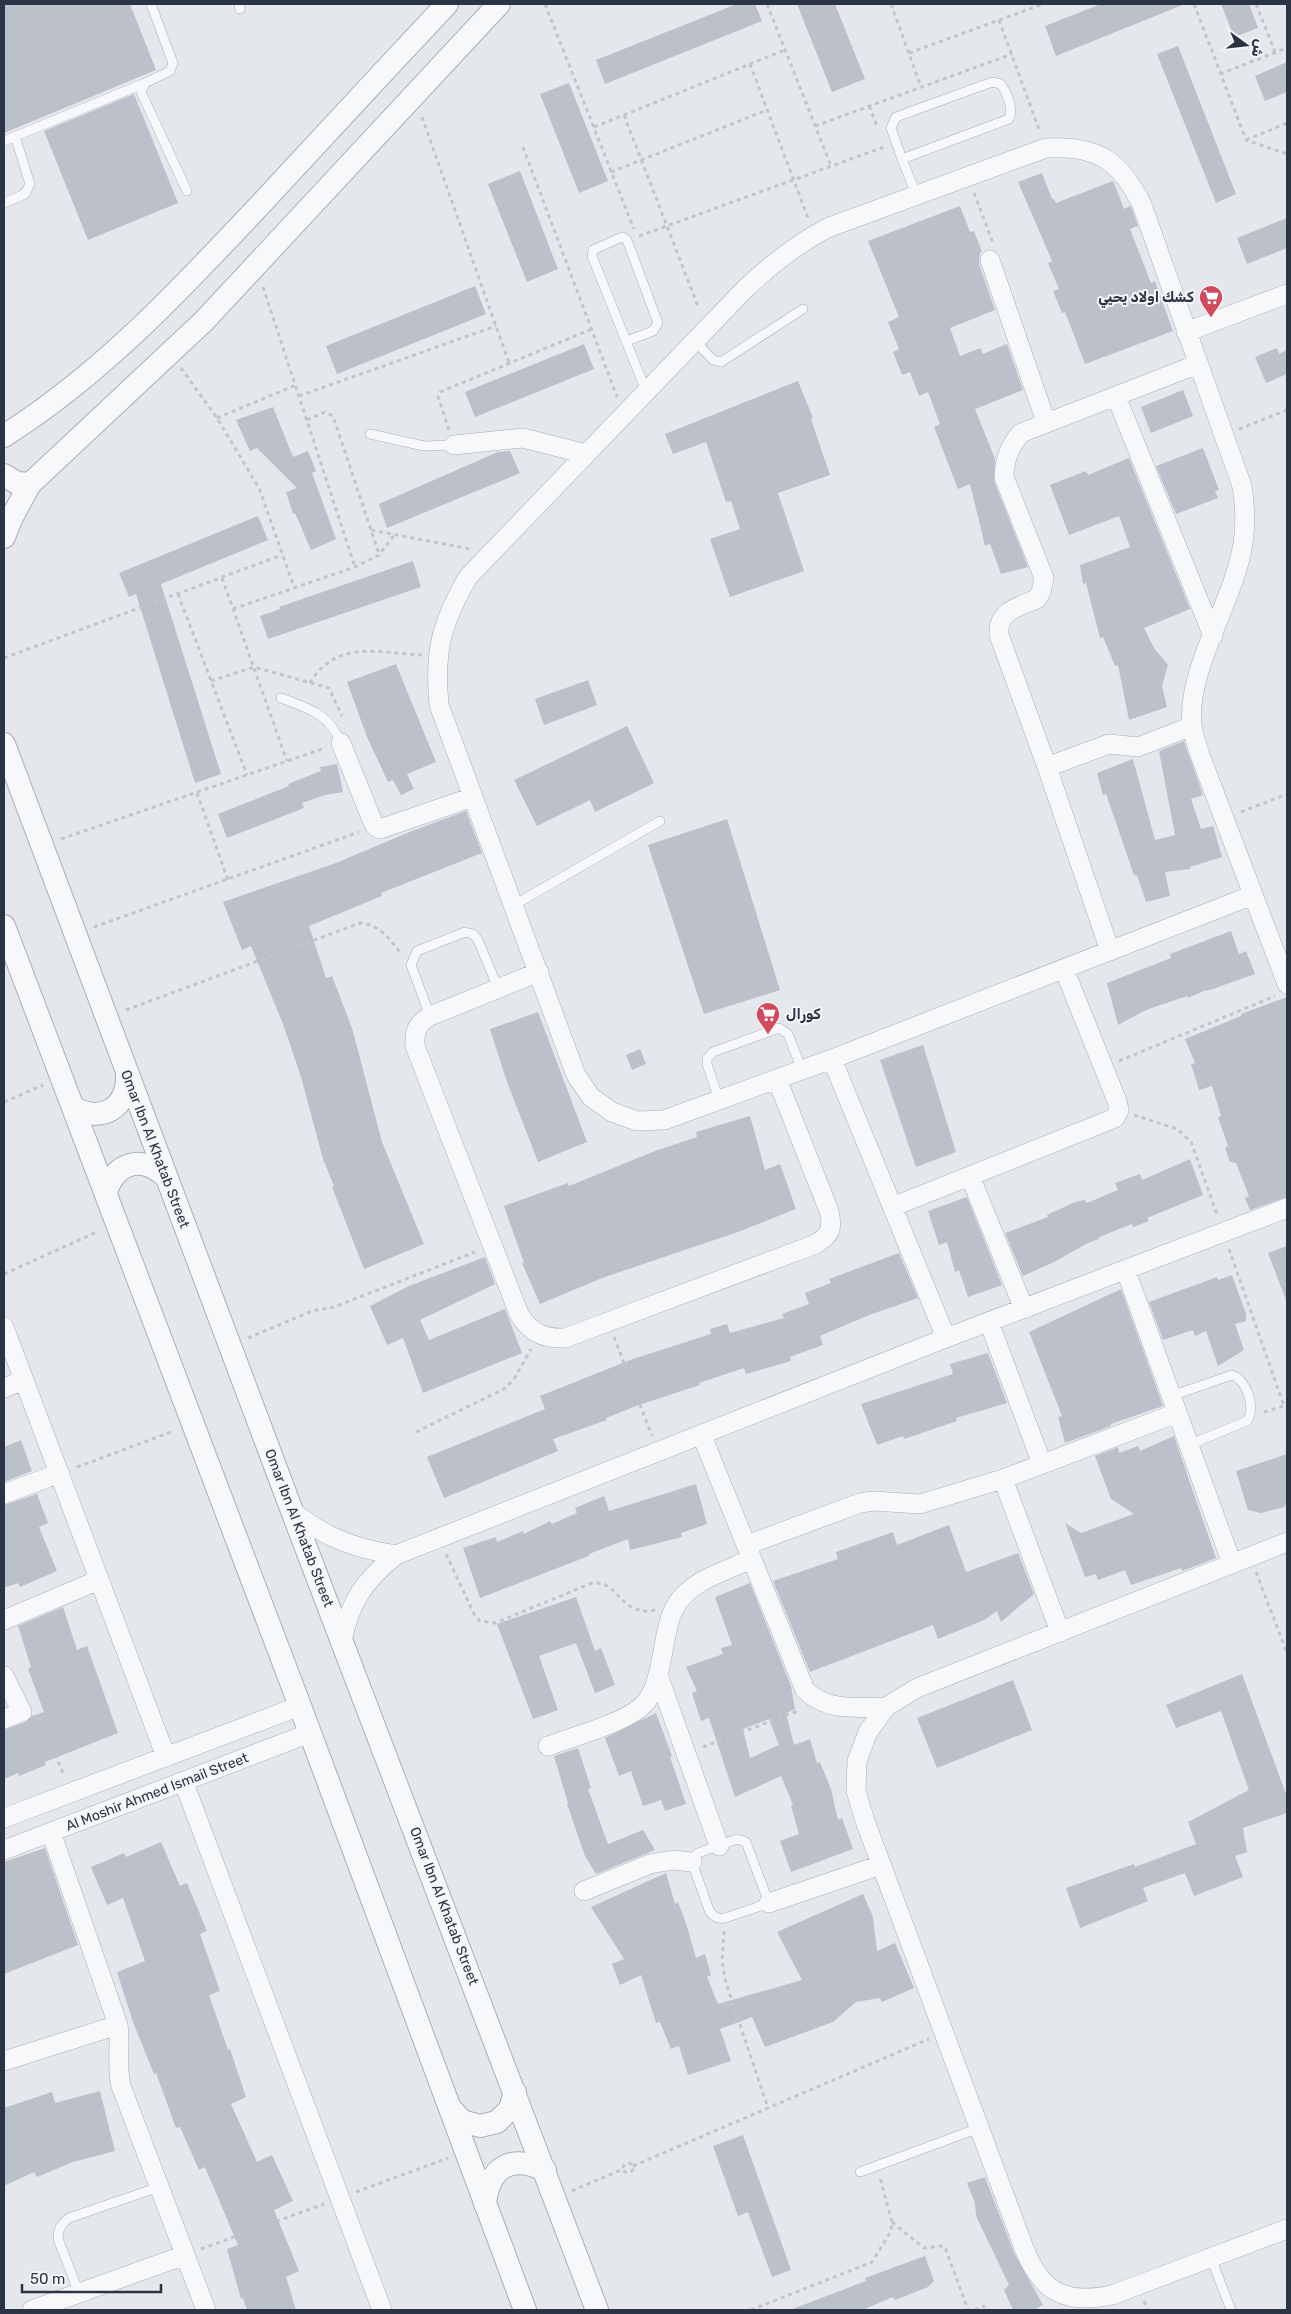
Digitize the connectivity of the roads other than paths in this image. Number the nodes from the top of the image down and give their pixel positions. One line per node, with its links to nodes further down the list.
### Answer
1 (152, 4): 4 (lane)
2 (447, 4): 22 (street)
3 (499, 4): 26 (street)
4 (145, 84): 5 (lane); 8 (lane)
5 (15, 136): 6 (lane); 10 (lane)
6 (4, 141)
7 (902, 159): 7 (lane); 9 (lane)
8 (187, 190)
9 (916, 194): 14 (street); 15 (street)
10 (4, 203)
11 (990, 260): 20 (street)
12 (1287, 294): 14 (street)
13 (803, 309): 15 (lane)
14 (1186, 332): 17 (street)
15 (701, 335): 18 (street)
16 (627, 341): 16 (lane); 18 (lane)
17 (1198, 364): 19 (street); 28 (street)
18 (646, 392): 24 (street)
19 (1116, 396): 20 (street); 28 (street)
20 (1046, 422): 33 (street)
21 (370, 434): 23 (lane)
22 (4, 436)
23 (454, 445): 24 (street)
24 (586, 454): 34 (street)
25 (4, 474): 26 (street)
26 (30, 484): 27 (street)
27 (4, 537)
28 (1212, 636): 30 (street)
29 (281, 698): 31 (lane)
30 (1192, 726): 33 (street); 36 (street)
31 (341, 743): 34 (street)
32 (4, 744): 47 (street, Omar Ibn Al Khatab Street)
33 (1047, 768): 39 (street)
34 (473, 797): 37 (street)
35 (660, 821): 37 (lane)
36 (1253, 895): 39 (street); 43 (street)
37 (514, 905): 41 (street)
38 (4, 926): 50 (street)
39 (1110, 950): 40 (street)
40 (1064, 969): 45 (street); 52 (street)
41 (539, 972): 42 (street); 49 (street)
42 (498, 988): 44 (street); 44 (lane)
43 (1283, 990)
44 (430, 1016): 48 (street)
45 (832, 1059): 46 (street); 54 (street)
46 (802, 1070): 48 (street); 49 (lane)
47 (127, 1075): 50 (street); 51 (street, Omar Ibn Al Khatab Street)
48 (777, 1079): 49 (street)
49 (719, 1100)
50 (73, 1107): 53 (street)
51 (165, 1176): 53 (street); 70 (street, Omar Ibn Al Khatab Street)
52 (970, 1176): 54 (street); 57 (street)
53 (106, 1192): 81 (street)
54 (892, 1207): 60 (street)
55 (1287, 1208): 56 (street)
56 (1126, 1271): 57 (street); 63 (street)
57 (1024, 1309): 58 (street)
58 (989, 1322): 60 (street); 66 (street)
59 (4, 1327): 61 (street)
60 (946, 1338): 64 (street)
61 (24, 1380): 62 (street); 67 (street)
62 (4, 1388)
63 (1174, 1404): 65 (street); 65 (lane); 66 (street)
64 (702, 1436): 72 (street); 73 (street)
65 (1189, 1445): 74 (street)
66 (1042, 1464): 68 (street)
67 (60, 1473): 69 (street); 75 (street)
68 (1003, 1479): 72 (street); 77 (street)
69 (4, 1494)
70 (292, 1511): 73 (street); 78 (street, Omar Ibn Al Khatab Street)
71 (1287, 1542): 74 (street)
72 (750, 1552): 79 (street); 82 (street)
73 (396, 1555): 78 (street)
74 (1232, 1564): 77 (street)
75 (99, 1580): 76 (street); 86 (street)
76 (4, 1620)
77 (1060, 1632): 82 (street)
78 (342, 1640): 98 (street, Omar Ibn Al Khatab Street)
79 (658, 1675): 85 (street); 90 (street)
80 (4, 1676): 83 (street)
81 (300, 1706): 84 (street); 86 (street)
82 (886, 1707): 93 (street)
83 (4, 1718)
84 (310, 1733): 87 (street, Al Moshir Ahmed Ismail Street); 99 (street)
85 (548, 1746)
86 (166, 1757): 88 (street)
87 (184, 1783): 89 (street, Al Moshir Ahmed Ismail Street); 111 (street)
88 (4, 1818)
89 (51, 1832): 91 (street, Al Moshir Ahmed Ismail Street); 96 (street)
90 (719, 1846): 92 (lane); 95 (lane)
91 (4, 1850)
92 (692, 1862): 94 (street); 95 (lane)
93 (881, 1865): 95 (street); 100 (street)
94 (584, 1891)
95 (769, 1903)
96 (118, 2025): 97 (street); 103 (street)
97 (4, 2061)
98 (515, 2092): 99 (street); 101 (street, Omar Ibn Al Khatab Street)
99 (450, 2108): 104 (street)
100 (979, 2128): 102 (lane); 107 (street)
101 (544, 2170): 104 (street); 113 (street, Omar Ibn Al Khatab Street)
102 (860, 2172)
103 (159, 2187): 106 (street); 108 (lane)
104 (485, 2204): 112 (street)
105 (1287, 2229): 107 (street)
106 (185, 2255): 108 (street); 110 (street)
107 (1211, 2258): 114 (lane)
108 (79, 2293): 109 (street)
109 (32, 2310)
110 (206, 2310)
111 (382, 2310)
112 (525, 2310)
113 (597, 2310)
114 (1231, 2310)

